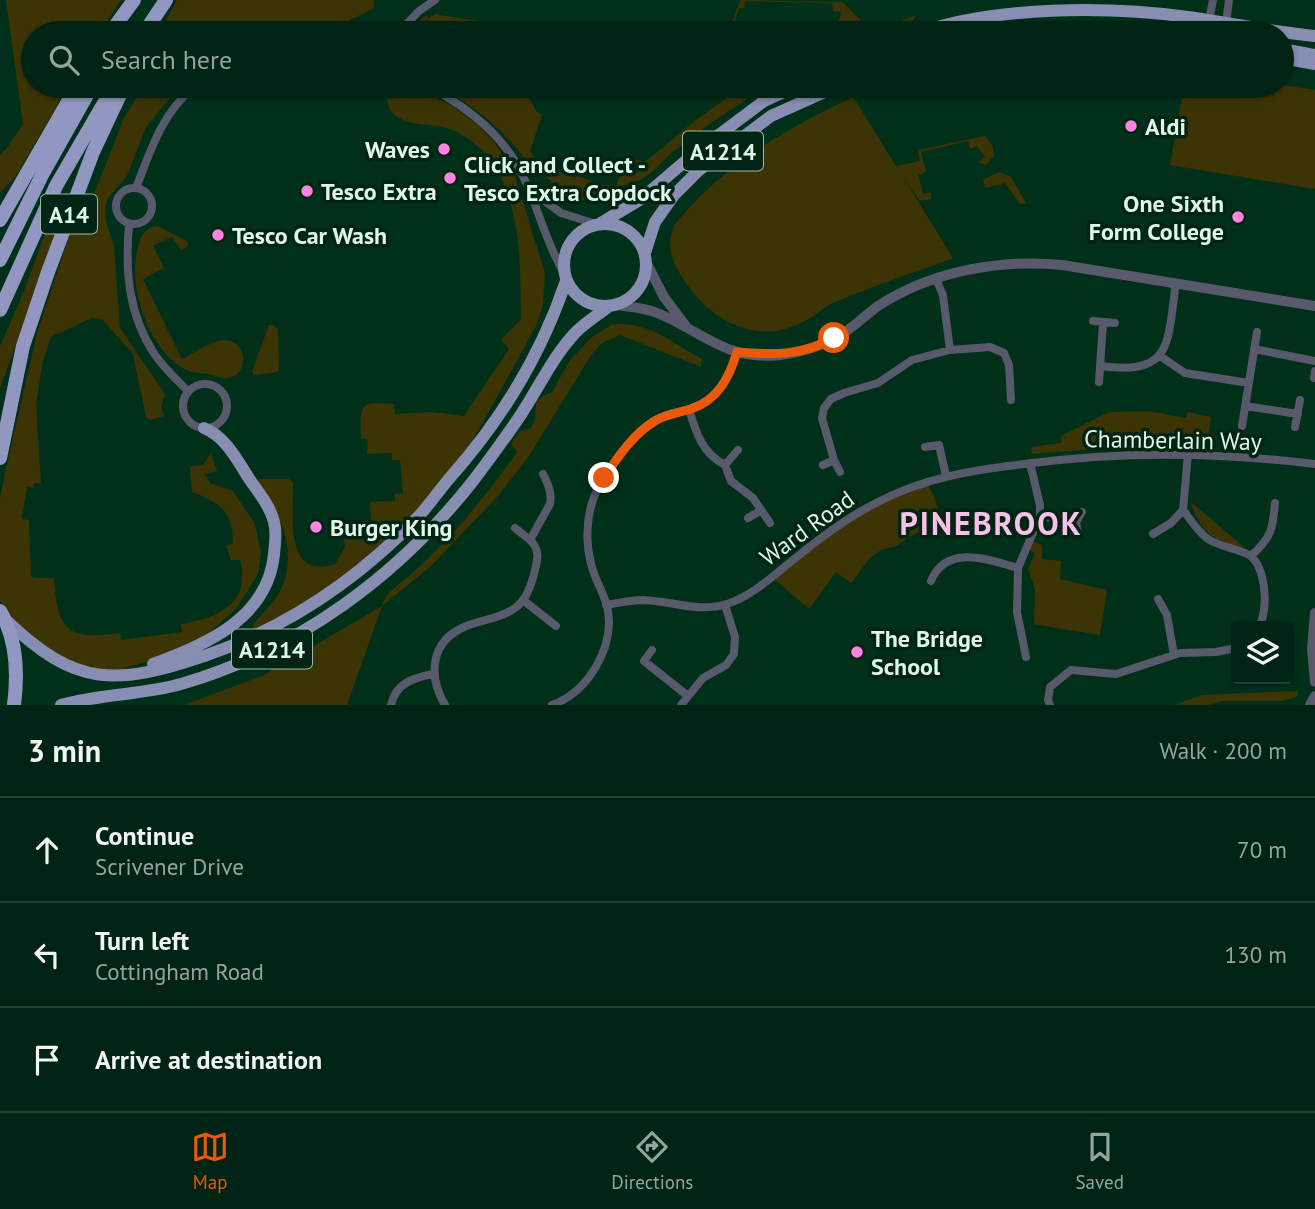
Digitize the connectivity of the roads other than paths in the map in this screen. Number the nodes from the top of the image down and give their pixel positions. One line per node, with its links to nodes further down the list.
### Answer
1 (134, 0): 7 (highway)
2 (141, 0): 8 (highway)
3 (166, 0): 9 (highway)
4 (435, 0): 10 (street)
5 (1213, 0): 13 (street)
6 (1229, 0): 14 (street)
7 (117, 21)
8 (129, 21)
9 (152, 21)
10 (409, 21)
11 (971, 21): 12 (main road)
12 (1197, 21)
13 (1216, 21)
14 (1220, 21)
15 (1294, 34): 16 (main road)
16 (1315, 36)
17 (1294, 51): 18 (main road)
18 (1315, 55)
19 (1294, 60): 20 (main road)
20 (1315, 64)
21 (70, 98): 31 (highway, A14)
22 (85, 98): 35 (highway, A14)
23 (107, 98): 41 (highway, A14)
24 (118, 98): 67 (highway, A14)
25 (182, 98): 29 (street)
26 (450, 98): 30 (street)
27 (771, 98): 32 (main road, A1214)
28 (811, 98): 34 (main road, A1214)
29 (136, 188): 33 (street); 33 (street)
30 (529, 189): 32 (street); 36 (street)
31 (0, 220)
32 (598, 223): 34 (main road); 36 (main road)
33 (129, 224): 55 (street)
34 (645, 257): 39 (main road); 45 (street)
35 (0, 260)
36 (565, 277): 39 (main road); 104 (main road, A1214)
37 (936, 279): 38 (street); 48 (street); 49 (street)
38 (1176, 284): 40 (street); 50 (street)
39 (612, 306): 45 (street); 109 (main road, A1214)
40 (1315, 306)
41 (0, 310)
42 (1093, 321): 43 (street)
43 (1103, 322): 44 (street); 52 (street)
44 (1115, 323)
45 (687, 328): 49 (street)
46 (1257, 332): 47 (street)
47 (1254, 349): 51 (street); 54 (street)
48 (950, 350): 56 (street); 68 (street)
49 (737, 352): 59 (street)
50 (1160, 356): 52 (street); 54 (street)
51 (1315, 361)
52 (1101, 366): 53 (street)
53 (1099, 382)
54 (1249, 383): 58 (street)
55 (188, 391): 63 (street); 63 (street)
56 (1012, 400)
57 (1300, 400): 60 (street)
58 (1245, 406): 60 (street); 61 (street)
59 (689, 409): 71 (street); 93 (street)
60 (1298, 414): 62 (street)
61 (1242, 426)
62 (1296, 427)
63 (204, 428): 104 (main road)
64 (925, 447): 75 (street)
65 (738, 450): 71 (street)
66 (1188, 454): 69 (street, Chamberlain Way); 70 (street, Chamberlain Way); 77 (street)
67 (0, 458)
68 (834, 460): 72 (street); 73 (street)
69 (1030, 463): 75 (street, Ward Road); 80 (street)
70 (1315, 464)
71 (725, 465): 78 (street)
72 (823, 465)
73 (840, 472)
74 (542, 474): 87 (street)
75 (946, 476): 94 (street, Ward Road)
76 (1275, 503): 88 (street)
77 (1183, 510): 86 (street); 88 (street)
78 (760, 511): 81 (street); 83 (street)
79 (1082, 512): 82 (street)
80 (1040, 516): 82 (street); 89 (street)
81 (748, 518)
82 (1076, 522): 85 (street)
83 (770, 523)
84 (515, 528): 87 (street)
85 (1078, 534)
86 (1153, 534)
87 (530, 540): 92 (street)
88 (1251, 556): 97 (street)
89 (1018, 568): 90 (street); 102 (street)
90 (931, 581)
91 (1158, 599): 101 (street)
92 (523, 600): 98 (street); 103 (street)
93 (606, 604): 94 (street, Ward Road); 112 (street)
94 (725, 605): 106 (street)
95 (1315, 613): 105 (street)
96 (2, 615): 104 (main road, A1214); 108 (highway)
97 (1260, 621)
98 (556, 626)
99 (1231, 649): 101 (street)
100 (652, 650): 106 (street)
101 (1174, 655): 114 (street)
102 (1026, 657)
103 (433, 674): 110 (street); 111 (street)
104 (128, 676)
105 (1315, 681)
106 (688, 696): 113 (street)
107 (1315, 696): 115 (street)
108 (14, 705)
109 (61, 705)
110 (391, 705)
111 (445, 705)
112 (552, 705)
113 (681, 705)
114 (1049, 705)
115 (1310, 705)

